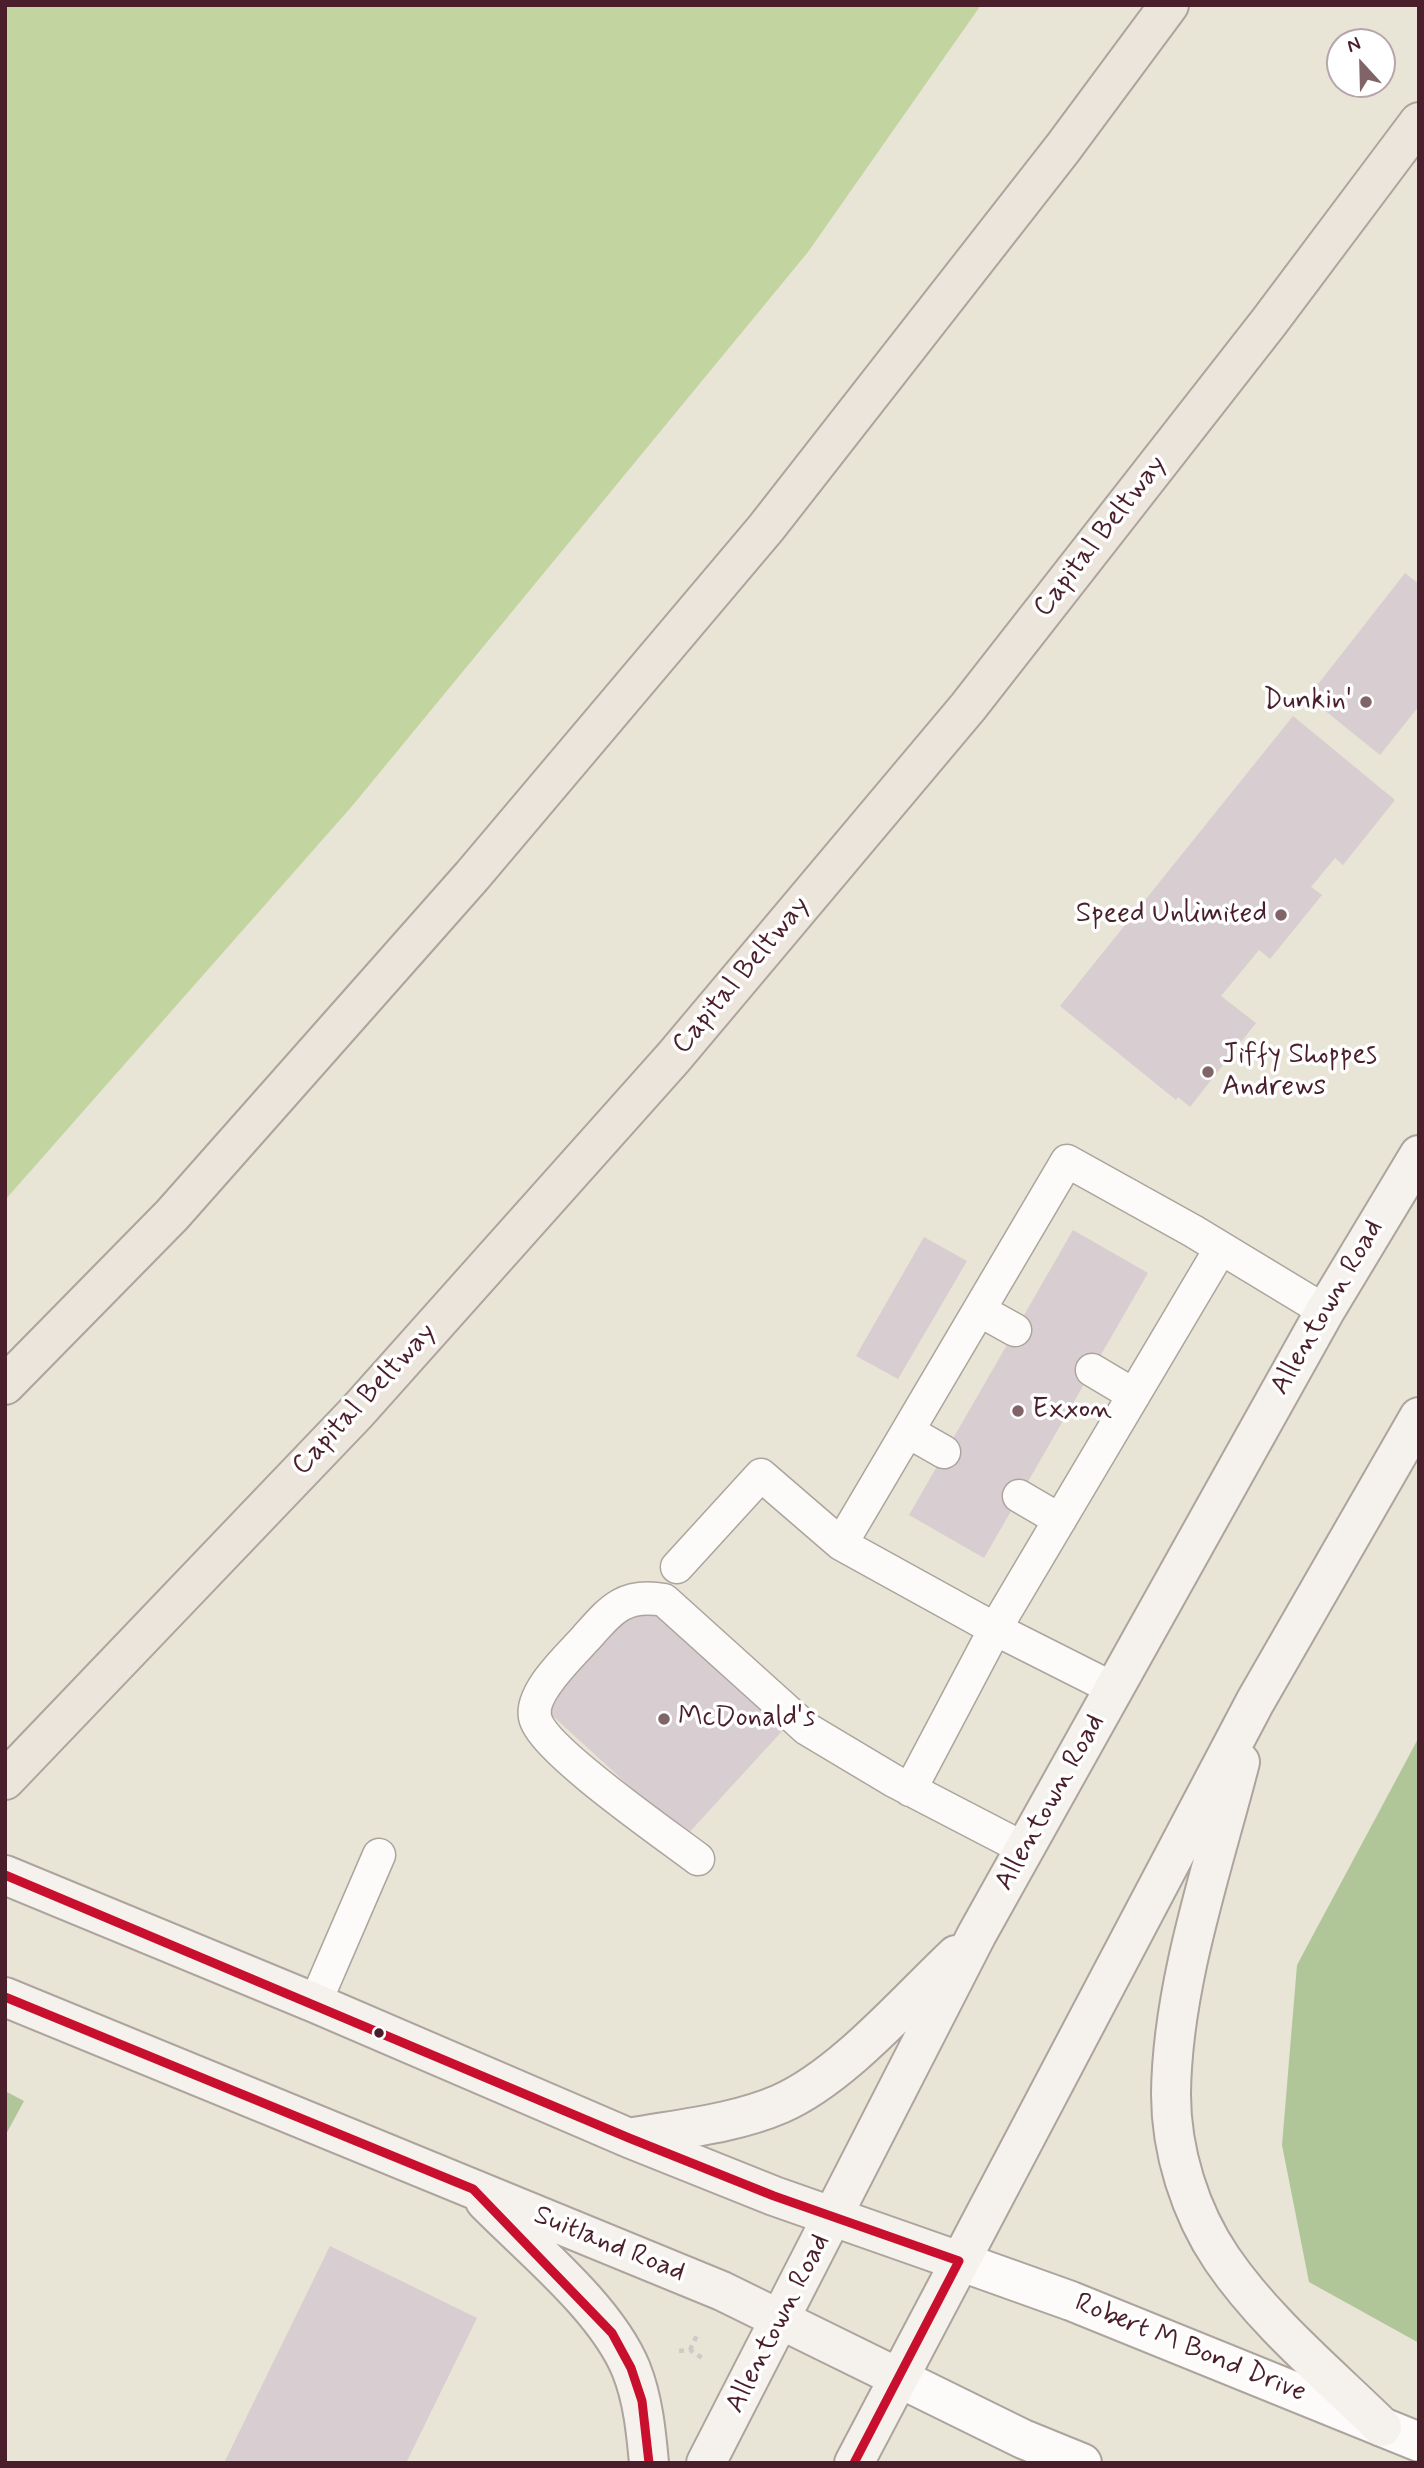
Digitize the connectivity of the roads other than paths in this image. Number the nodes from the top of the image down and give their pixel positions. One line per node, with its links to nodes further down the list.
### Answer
1 (1169, 5): 9 (highway)
2 (1419, 122): 21 (highway, Capital Beltway)
3 (1419, 1155): 6 (main road, Allentown Road)
4 (1221, 1248): 5 (lane); 6 (lane); 10 (lane)
5 (979, 1310): 7 (lane); 12 (lane)
6 (1325, 1311): 19 (main road, Allentown Road)
7 (1015, 1330)
8 (1091, 1370): 10 (lane)
9 (5, 1385)
10 (1133, 1395): 15 (lane)
11 (1419, 1417): 20 (main road)
12 (909, 1432): 13 (lane); 16 (lane)
13 (944, 1452)
14 (1019, 1496): 15 (lane)
15 (1060, 1520): 18 (lane)
16 (841, 1544): 17 (lane); 18 (lane)
17 (677, 1567)
18 (995, 1629): 19 (lane); 22 (lane)
19 (1114, 1689): 23 (main road, Allentown Road)
20 (1255, 1702): 33 (main road); 36 (main road)
21 (9, 1776)
22 (902, 1786): 23 (lane); 25 (lane)
23 (1025, 1849): 27 (main road, Allentown Road)
24 (379, 1856): 29 (lane)
25 (698, 1859)
26 (5, 1875): 29 (main road)
27 (978, 1934): 30 (main road); 32 (main road, Allentown Road)
28 (5, 1997): 31 (main road, Suitland Road)
29 (315, 2003): 30 (main road)
30 (629, 2138): 32 (main road)
31 (473, 2189): 34 (main road, Suitland Road); 38 (main road)
32 (834, 2217): 33 (main road); 34 (main road, Allentown Road)
33 (959, 2261): 35 (main road); 36 (street, Robert M Bond Drive)
34 (780, 2320): 35 (main road, Suitland Road); 39 (main road, Allentown Road)
35 (897, 2377): 40 (main road); 41 (street)
36 (1382, 2427): 37 (street, Robert M Bond Drive)
37 (1419, 2442)
38 (649, 2463)
39 (706, 2463)
40 (854, 2463)
41 (1082, 2463)

